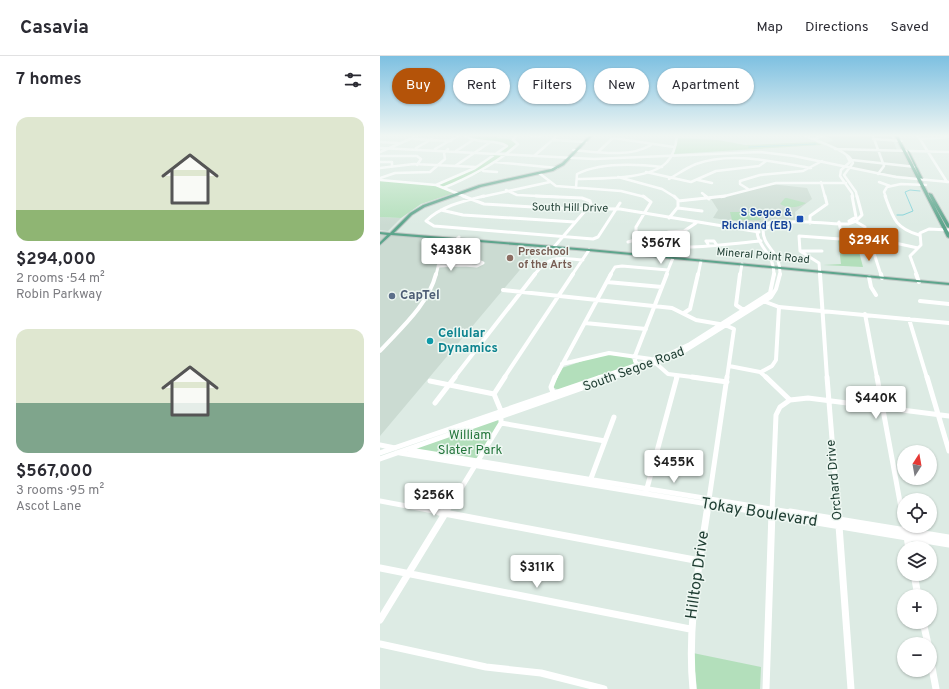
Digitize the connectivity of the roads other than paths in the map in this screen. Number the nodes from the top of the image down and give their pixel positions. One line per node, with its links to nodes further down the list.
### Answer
1 (436, 165): 33 (street)
2 (392, 166): 3 (street); 24 (street)
3 (398, 166)
4 (446, 166): 5 (street)
5 (455, 166): 21 (street)
6 (490, 166): 27 (street)
7 (530, 166): 25 (street)
8 (558, 166): 25 (main road)
9 (628, 166): 36 (street)
10 (642, 166): 22 (street)
11 (694, 166): 34 (street)
12 (760, 166): 37 (street)
13 (795, 166): 26 (street)
14 (815, 166): 26 (street)
15 (839, 166): 23 (street)
16 (884, 166): 31 (street)
17 (907, 166): 18 (street)
18 (911, 166): 19 (street); 35 (main road)
19 (916, 166): 35 (main road)
20 (938, 166): 41 (street)
21 (476, 167): 46 (street)
22 (662, 167): 29 (street)
23 (847, 167): 31 (street); 43 (street); 44 (street)
24 (380, 168)
25 (555, 168): 30 (main road)
26 (811, 168): 50 (street)
27 (483, 171): 28 (street); 48 (street)
28 (498, 172)
29 (646, 172): 32 (street); 34 (street)
30 (540, 173): 38 (street); 52 (main road)
31 (878, 173): 35 (street)
32 (618, 177): 36 (street); 56 (street)
33 (380, 179): 46 (street, South Hill Drive)
34 (669, 179): 37 (street)
35 (920, 179): 41 (street); 45 (main road)
36 (577, 180): 49 (street)
37 (698, 180): 42 (street)
38 (550, 182): 49 (street); 51 (street)
39 (821, 182): 43 (street); 50 (street); 70 (street)
40 (879, 182): 47 (street)
41 (948, 182)
42 (712, 183)
43 (844, 183): 44 (street); 66 (street)
44 (850, 183): 66 (street)
45 (923, 185): 47 (street); 65 (main road); 67 (main road)
46 (436, 186): 48 (street, South Hill Drive)
47 (890, 186): 79 (street)
48 (443, 188): 52 (street, South Hill Drive)
49 (576, 188): 63 (street)
50 (749, 189): 54 (street)
51 (506, 190): 55 (street); 58 (street)
52 (455, 193): 55 (street, South Hill Drive); 76 (main road)
53 (702, 193): 54 (street)
54 (709, 199): 56 (street)
55 (471, 200): 58 (street, South Hill Drive); 61 (street)
56 (678, 201): 60 (street)
57 (620, 203): 59 (street)
58 (587, 208): 59 (street, South Hill Drive); 68 (street)
59 (617, 208): 63 (street, South Hill Drive); 80 (street)
60 (678, 208): 62 (street); 64 (street)
61 (441, 210): 68 (street); 80 (street)
62 (702, 211)
63 (645, 213): 64 (street, South Hill Drive); 84 (street)
64 (669, 218): 69 (street, South Hill Drive)
65 (940, 220): 67 (street); 73 (main road)
66 (854, 221): 71 (street); 72 (street)
67 (947, 221): 73 (main road)
68 (575, 222): 80 (street)
69 (696, 222): 74 (street, South Hill Drive); 77 (street)
70 (810, 222): 71 (street); 74 (street); 78 (street)
71 (840, 224): 85 (street)
72 (865, 227)
73 (948, 229): 79 (street); 81 (main road)
74 (757, 231): 78 (street, South Hill Drive); 86 (street, South Segoe Road)
75 (380, 232): 76 (main road, Mineral Point Road)
76 (389, 232): 82 (main road); 83 (main road, Mineral Point Road); 90 (main road)
77 (668, 232)
78 (762, 232): 87 (street, South Segoe Road)
79 (919, 235): 92 (street)
80 (562, 237): 91 (street)
81 (949, 237)
82 (380, 238)
83 (458, 238): 91 (main road, Mineral Point Road); 101 (street)
84 (641, 238): 86 (street); 89 (street)
85 (842, 238): 88 (street); 94 (street)
86 (759, 241): 87 (street); 102 (street, South Segoe Road)
87 (765, 241): 103 (street, South Segoe Road)
88 (870, 241): 92 (street); 107 (street)
89 (628, 242)
90 (380, 244)
91 (553, 247): 93 (main road, Mineral Point Road)
92 (918, 248): 109 (street)
93 (589, 250): 96 (main road, Mineral Point Road); 97 (street)
94 (800, 251): 95 (street); 105 (street, Orchard Drive)
95 (822, 251)
96 (673, 258): 98 (main road, Mineral Point Road); 104 (street)
97 (583, 260): 113 (street); 115 (street)
98 (701, 261): 99 (main road, Mineral Point Road); 124 (street)
99 (742, 264): 102 (main road, Mineral Point Road); 123 (street)
100 (462, 265): 100 (street); 101 (street)
101 (438, 266): 131 (street)
102 (773, 267): 103 (main road, Mineral Point Road); 117 (street, South Segoe Road)
103 (779, 268): 105 (main road, Mineral Point Road); 117 (street, South Segoe Road)
104 (668, 270): 108 (street); 111 (street)
105 (819, 272): 106 (main road, Mineral Point Road); 122 (street, Orchard Drive)
106 (869, 277): 107 (main road, Mineral Point Road); 114 (street)
107 (882, 278): 109 (main road, Mineral Point Road)
108 (607, 282): 111 (street); 116 (street)
109 (919, 282): 110 (main road, Mineral Point Road)
110 (949, 284)
111 (662, 287): 120 (street)
112 (503, 290): 113 (street)
113 (521, 292): 115 (street); 141 (street)
114 (876, 295)
115 (558, 296): 116 (street); 142 (street)
116 (597, 300): 120 (street); 127 (street)
117 (762, 301): 121 (street); 123 (street, South Segoe Road)
118 (920, 301): 119 (street)
119 (949, 304)
120 (654, 306): 124 (street); 130 (street)
121 (779, 307): 122 (street); 137 (street)
122 (822, 310): 125 (street); 145 (street, Orchard Drive)
123 (746, 311): 129 (street, South Segoe Road)
124 (684, 313): 129 (street)
125 (864, 314): 126 (street); 147 (street)
126 (909, 319): 128 (street); 148 (street)
127 (585, 323): 130 (street); 134 (street)
128 (949, 323)
129 (725, 325): 133 (street, South Segoe Road); 136 (street, Hilltop Drive)
130 (646, 329): 132 (street)
131 (380, 351)
132 (635, 356): 133 (street); 134 (street); 135 (street)
133 (655, 361): 135 (street, South Segoe Road); 138 (street)
134 (562, 364): 143 (street)
135 (639, 366): 143 (street, South Segoe Road)
136 (730, 366): 137 (street); 140 (street, Hilltop Drive)
137 (761, 372): 144 (street)
138 (677, 376): 140 (street); 162 (street)
139 (430, 381): 141 (street)
140 (727, 382): 165 (street, Hilltop Drive)
141 (450, 385): 142 (street); 146 (street)
142 (494, 394): 150 (street)
143 (554, 396): 150 (street, South Segoe Road)
144 (790, 400): 145 (street); 167 (street)
145 (829, 401): 147 (street); 168 (street, Orchard Drive)
146 (434, 403)
147 (882, 408): 148 (street); 163 (street)
148 (938, 415): 149 (street); 157 (street)
149 (949, 416)
150 (501, 417): 152 (street); 154 (street, South Segoe Road); 155 (street, South Segoe Road); 160 (street)
151 (614, 417): 152 (street)
152 (605, 440): 161 (street)
153 (380, 445): 154 (street, Tokay Boulevard)
154 (398, 450): 155 (street, Tokay Boulevard); 156 (street, Tokay Boulevard); 159 (street, South Segoe Road); 160 (street, Tokay Boulevard)
155 (408, 450): 160 (street, Tokay Boulevard)
156 (383, 451): 158 (street)
157 (949, 452)
158 (380, 454)
159 (380, 459)
160 (477, 463): 161 (street, Tokay Boulevard); 166 (street)
161 (589, 482): 162 (street, Tokay Boulevard)
162 (646, 491): 165 (street, Tokay Boulevard)
163 (898, 493)
164 (380, 501): 166 (street)
165 (709, 502): 167 (street, Tokay Boulevard); 174 (street, Hilltop Drive)
166 (447, 513): 174 (street); 176 (street)
167 (773, 513): 168 (street, Tokay Boulevard); 183 (street)
168 (838, 522): 169 (street, Tokay Boulevard); 184 (street, Orchard Drive)
169 (897, 530)
170 (913, 533): 173 (street, Tokay Boulevard)
171 (918, 533): 172 (street, Tokay Boulevard)
172 (949, 538)
173 (949, 544)
174 (700, 560): 178 (street, Hilltop Drive)
175 (380, 568): 176 (street)
176 (409, 574): 177 (street); 178 (street)
177 (380, 620)
178 (690, 628): 182 (street, Hilltop Drive)
179 (380, 644): 181 (street)
180 (934, 677): 185 (street)
181 (604, 689)
182 (692, 689)
183 (766, 689)
184 (851, 689)
185 (936, 689)

